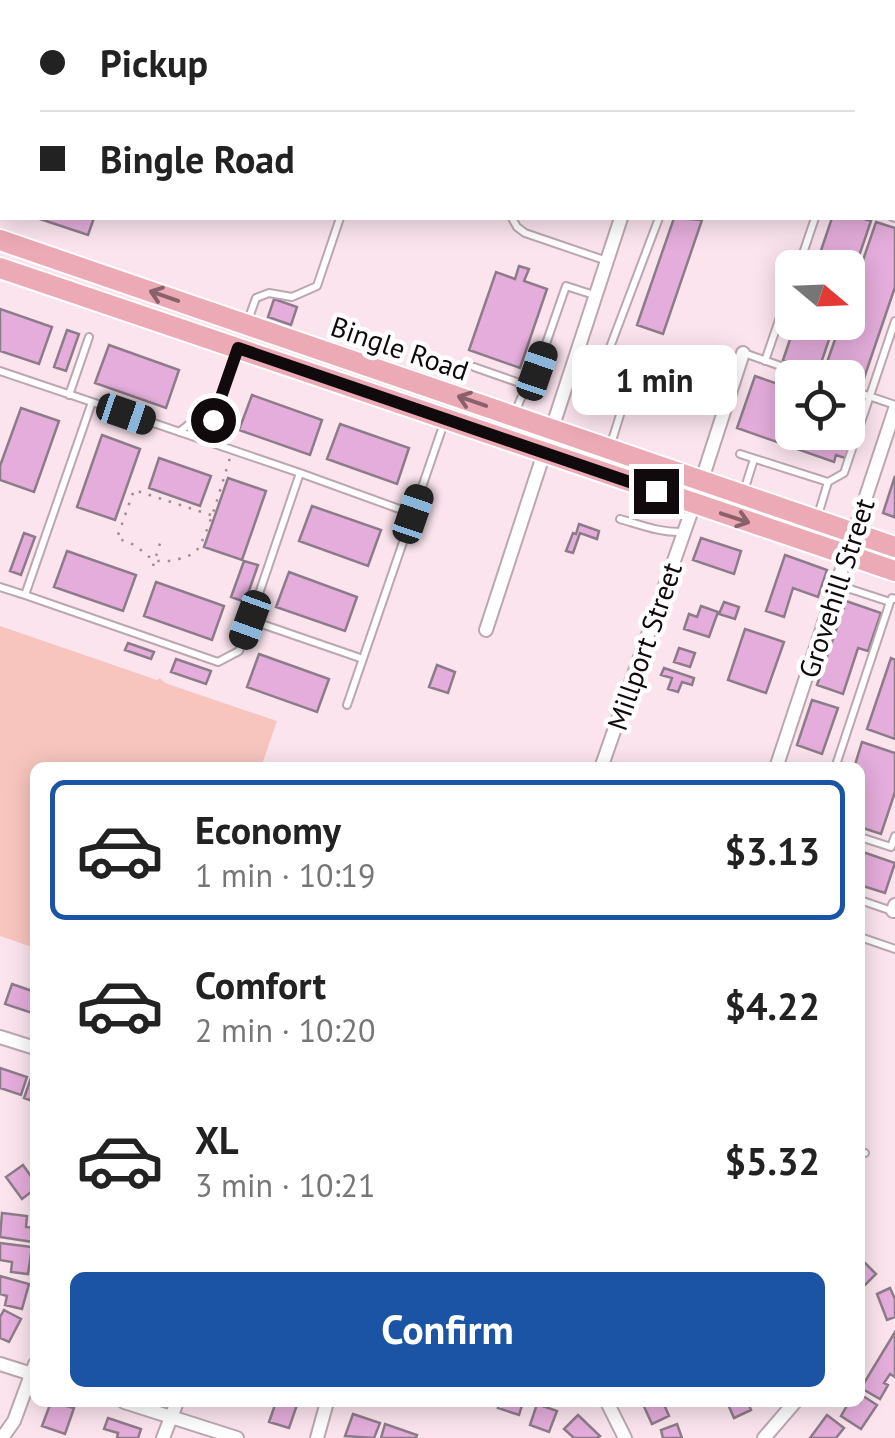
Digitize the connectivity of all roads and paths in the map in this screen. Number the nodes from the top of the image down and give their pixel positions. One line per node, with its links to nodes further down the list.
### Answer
1 (339, 220): 12 (lane)
2 (513, 220): 8 (lane)
3 (620, 220): 8 (street)
4 (658, 220): 22 (lane)
5 (814, 220): 7 (lane)
6 (0, 240): 12 (main road, Bingle Road, one-way to 6)
7 (804, 250)
8 (607, 261): 10 (street)
9 (0, 268): 15 (main road, Bingle Road)
10 (596, 295): 18 (street); 23 (lane)
11 (895, 321): 26 (lane)
12 (246, 324): 15 (main road); 30 (main road, Bingle Road, one-way to 12)
13 (775, 332): 17 (lane)
14 (90, 336): 24 (lane)
15 (238, 348): 27 (lane); 31 (main road, Bingle Road)
16 (743, 353): 17 (lane); 41 (street, Millport Street)
17 (765, 361): 19 (lane)
18 (573, 362): 22 (lane); 32 (street)
19 (775, 364)
20 (474, 367): 23 (lane)
21 (0, 371): 24 (lane)
22 (600, 371): 35 (lane)
23 (531, 387): 30 (lane)
24 (69, 394): 28 (lane)
25 (865, 395): 26 (lane)
26 (870, 397): 29 (lane); 42 (lane)
27 (220, 400): 33 (lane); 34 (lane)
28 (92, 402): 33 (lane); 59 (lane)
29 (895, 407): 50 (street, Grovehill Street)
30 (514, 416): 32 (main road, Bingle Road)
31 (445, 420): 37 (main road, Bingle Road); 45 (lane)
32 (551, 428): 35 (main road, Bingle Road); 37 (street)
33 (179, 432): 34 (lane)
34 (206, 441): 36 (lane)
35 (610, 448): 41 (main road, Bingle Road)
36 (233, 450): 40 (lane); 46 (path)
37 (543, 453): 44 (main road, Bingle Road); 62 (street)
38 (740, 454): 39 (lane)
39 (754, 459): 42 (lane); 43 (lane)
40 (300, 473): 45 (lane); 61 (lane)
41 (702, 480): 43 (main road, Bingle Road); 44 (street, Millport Street)
42 (828, 482): 48 (lane)
43 (743, 494): 48 (main road, Bingle Road)
44 (694, 504): 49 (street, Millport Street); 53 (main road, Bingle Road, one-way to 53)
45 (413, 514): 63 (lane)
46 (210, 515): 54 (path); 54 (path)
47 (620, 519): 49 (lane)
48 (816, 519): 50 (main road, Bingle Road)
49 (684, 532): 65 (street, Millport Street)
50 (854, 532): 52 (main road, Bingle Road); 53 (street, Grovehill Street)
51 (162, 540): 54 (path)
52 (895, 546)
53 (846, 555): 56 (main road, Bingle Road); 57 (street, Grovehill Street)
54 (154, 560): 55 (path)
55 (152, 566)
56 (895, 571)
57 (836, 584): 60 (lane); 66 (street, Grovehill Street)
58 (0, 587): 59 (lane)
59 (24, 595): 61 (lane)
60 (893, 597): 67 (lane)
61 (250, 620): 63 (lane)
62 (486, 630)
63 (362, 660): 64 (lane)
64 (347, 705)
65 (603, 762)
66 (778, 762)
67 (837, 762)
68 (895, 836): 70 (lane)
69 (865, 838): 70 (lane)
70 (893, 847)
71 (865, 901): 72 (lane)
72 (894, 909)
73 (865, 940): 74 (lane)
74 (895, 950)
75 (0, 1037): 76 (street)
76 (30, 1046)
77 (0, 1364): 78 (street)
78 (30, 1370)
79 (30, 1381): 86 (street)
80 (140, 1407): 85 (street)
81 (175, 1407): 85 (street)
82 (326, 1407): 89 (street)
83 (610, 1407): 90 (street)
84 (792, 1407): 91 (street)
85 (172, 1417): 87 (street); 88 (street)
86 (2, 1438)
87 (163, 1438)
88 (237, 1438)
89 (317, 1438)
90 (625, 1438)
91 (764, 1438)

